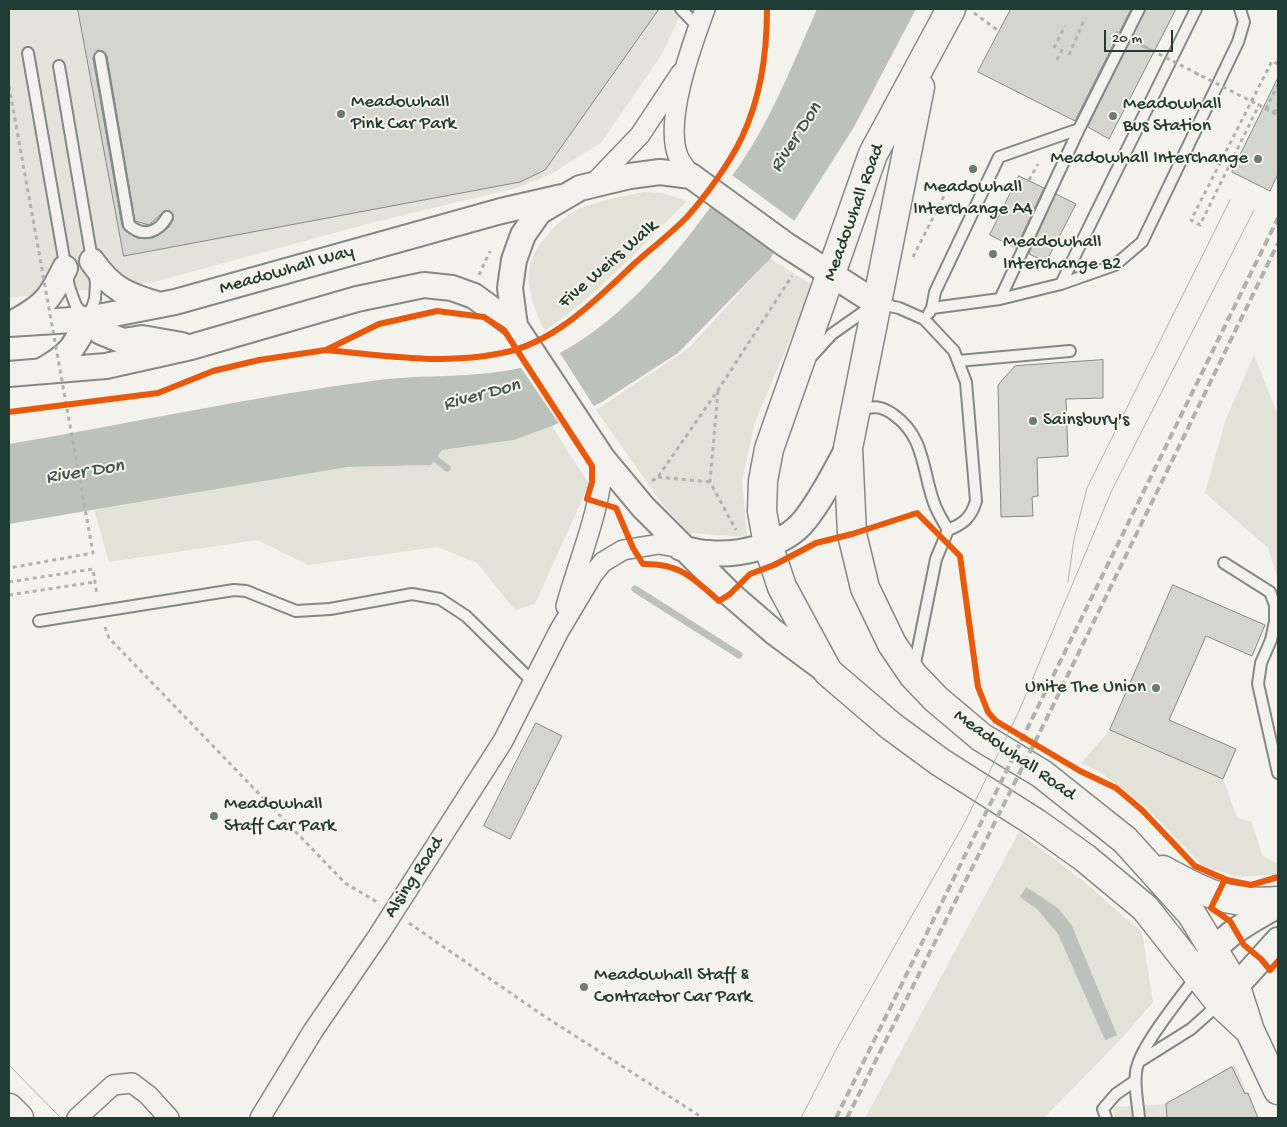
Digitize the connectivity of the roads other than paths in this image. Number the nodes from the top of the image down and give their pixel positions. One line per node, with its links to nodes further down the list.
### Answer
1 (681, 9): 7 (lane)
2 (706, 9): 7 (street)
3 (951, 9): 10 (main road, Meadowhall Road)
4 (1139, 9): 13 (lane)
5 (1196, 9): 21 (lane)
6 (1240, 9): 21 (lane)
7 (699, 28): 12 (street)
8 (28, 53): 19 (lane)
9 (100, 57): 17 (lane)
10 (925, 58): 20 (main road, Meadowhall Road); 23 (main road, Meadowhall Road)
11 (59, 66): 18 (lane)
12 (683, 70): 14 (street); 15 (street)
13 (1079, 129): 22 (lane); 25 (lane)
14 (691, 176): 15 (street, Meadowhall Way); 20 (street, Meadowhall Way)
15 (594, 183): 16 (street, Meadowhall Way)
16 (562, 197): 24 (street, Meadowhall Way); 29 (street, Meadowhall Way)
17 (167, 217)
18 (92, 261): 24 (street); 26 (lane)
19 (65, 268): 26 (lane); 28 (street)
20 (832, 274): 23 (street, Meadowhall Way); 35 (main road, Meadowhall Road)
21 (1061, 284): 22 (lane)
22 (1000, 299): 25 (lane)
23 (876, 303): 27 (lane); 35 (lane, Meadowhall Road); 36 (main road, Meadowhall Road)
24 (161, 305): 26 (street, Meadowhall Way)
25 (932, 308): 27 (lane)
26 (88, 318): 28 (street, Meadowhall Way); 30 (street); 33 (street)
27 (924, 319): 32 (lane)
28 (10, 324)
29 (515, 326): 30 (street, Meadowhall Way); 38 (street, Meadowhall Way)
30 (191, 347): 33 (street, Meadowhall Way)
31 (1070, 351): 32 (lane)
32 (958, 361): 39 (lane)
33 (36, 373): 34 (street, Meadowhall Way)
34 (9, 374)
35 (795, 374): 41 (main road, Meadowhall Road)
36 (854, 412): 37 (main road, Meadowhall Road); 39 (lane)
37 (848, 448): 41 (street, Meadowhall Road); 46 (main road, Meadowhall Road)
38 (603, 459): 40 (street, Meadowhall Way); 44 (street, Alsing Road)
39 (948, 530): 46 (lane)
40 (681, 548): 41 (street, Meadowhall Road); 44 (street, Alsing Road); 45 (street, Meadowhall Road)
41 (756, 548): 45 (main road, Meadowhall Road)
42 (1224, 563): 48 (lane)
43 (39, 621): 47 (lane)
44 (559, 631): 47 (street, Alsing Road)
45 (828, 672): 53 (main road, Meadowhall Road)
46 (913, 675): 49 (main road, Meadowhall Road)
47 (533, 682): 62 (street, Alsing Road)
48 (1278, 772)
49 (1144, 860): 50 (main road); 52 (main road, Meadowhall Road)
50 (1278, 903): 52 (street)
51 (1278, 940): 54 (street)
52 (1214, 948): 53 (street); 54 (main road, Meadowhall Road)
53 (1198, 974): 54 (main road, Meadowhall Road); 55 (lane)
54 (1228, 995): 55 (lane); 57 (main road, Meadowhall Road)
55 (1139, 1061): 56 (lane)
56 (1136, 1081): 63 (lane); 64 (lane)
57 (1278, 1090)
58 (9, 1108): 59 (main road)
59 (19, 1118)
60 (77, 1118): 61 (street)
61 (170, 1118)
62 (260, 1118)
63 (1106, 1118)
64 (1139, 1118)

